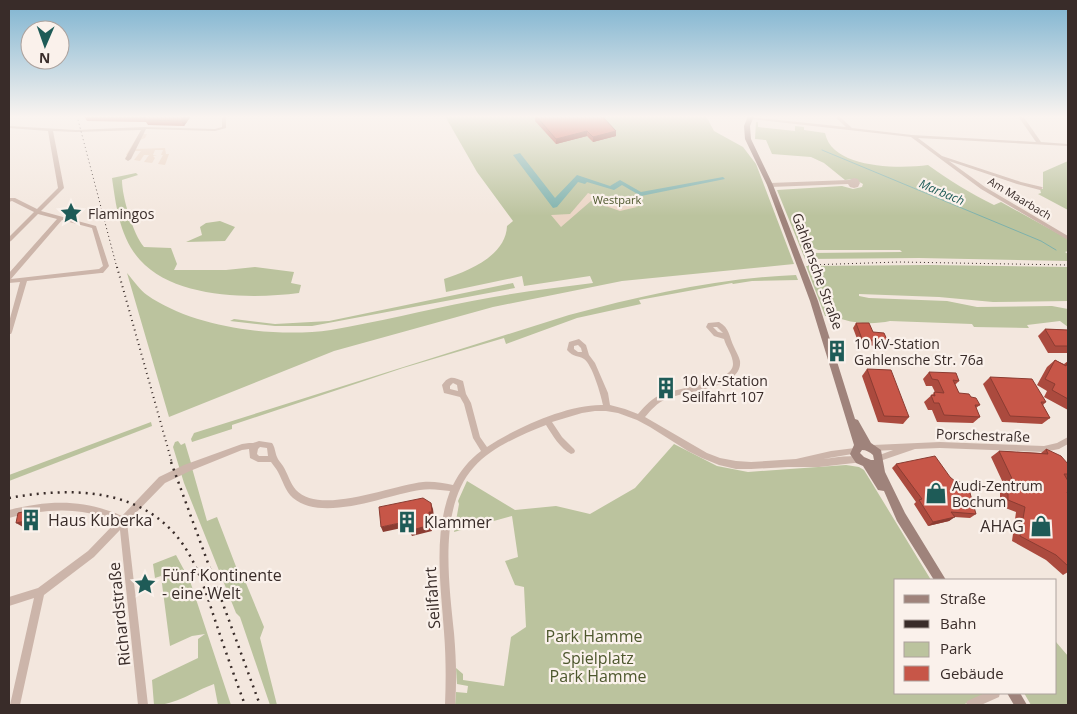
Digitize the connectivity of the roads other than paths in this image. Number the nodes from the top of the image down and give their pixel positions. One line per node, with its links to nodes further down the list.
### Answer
1 (54, 149): 11 (street)
2 (133, 149): 6 (street)
3 (752, 149): 8 (street, Gahlensche Straße)
4 (929, 149): 5 (street, Am Maarbach)
5 (938, 156): 9 (street); 13 (street, Am Maarbach)
6 (128, 159)
7 (849, 182): 8 (street)
8 (770, 186): 31 (street, Gahlensche Straße)
9 (1040, 188)
10 (9, 200): 11 (street)
11 (38, 212): 12 (street); 14 (street)
12 (61, 218): 15 (street); 16 (street)
13 (1068, 238)
14 (9, 240)
15 (9, 277)
16 (24, 280): 17 (street); 18 (street)
17 (9, 281)
18 (9, 332)
19 (726, 337): 23 (street)
20 (586, 356): 22 (street)
21 (462, 395): 30 (street)
22 (606, 408): 23 (street, Seilfahrt); 24 (street, Seilfahrt)
23 (640, 417): 31 (street, Seilfahrt)
24 (548, 422): 29 (street); 30 (street, Seilfahrt)
25 (1068, 440): 28 (street, Porschestraße)
26 (254, 447): 33 (street); 33 (street); 36 (street)
27 (915, 447): 28 (street, Porschestraße); 31 (street, Porschestraße); 31 (street, Porschestraße)
28 (1050, 448): 32 (street)
29 (571, 451)
30 (486, 452): 34 (street, Seilfahrt)
31 (867, 454): 37 (street, Gahlensche Straße)
32 (1056, 455)
33 (274, 459): 34 (street)
34 (456, 489): 44 (street, Seilfahrt)
35 (9, 514): 36 (street)
36 (123, 521): 38 (street); 43 (street, Richardstraße)
37 (939, 579)
38 (40, 592): 39 (street); 42 (street)
39 (9, 601)
40 (993, 694): 45 (street)
41 (1014, 694): 46 (street)
42 (15, 705)
43 (143, 705)
44 (450, 705)
45 (971, 705)
46 (1021, 705)

